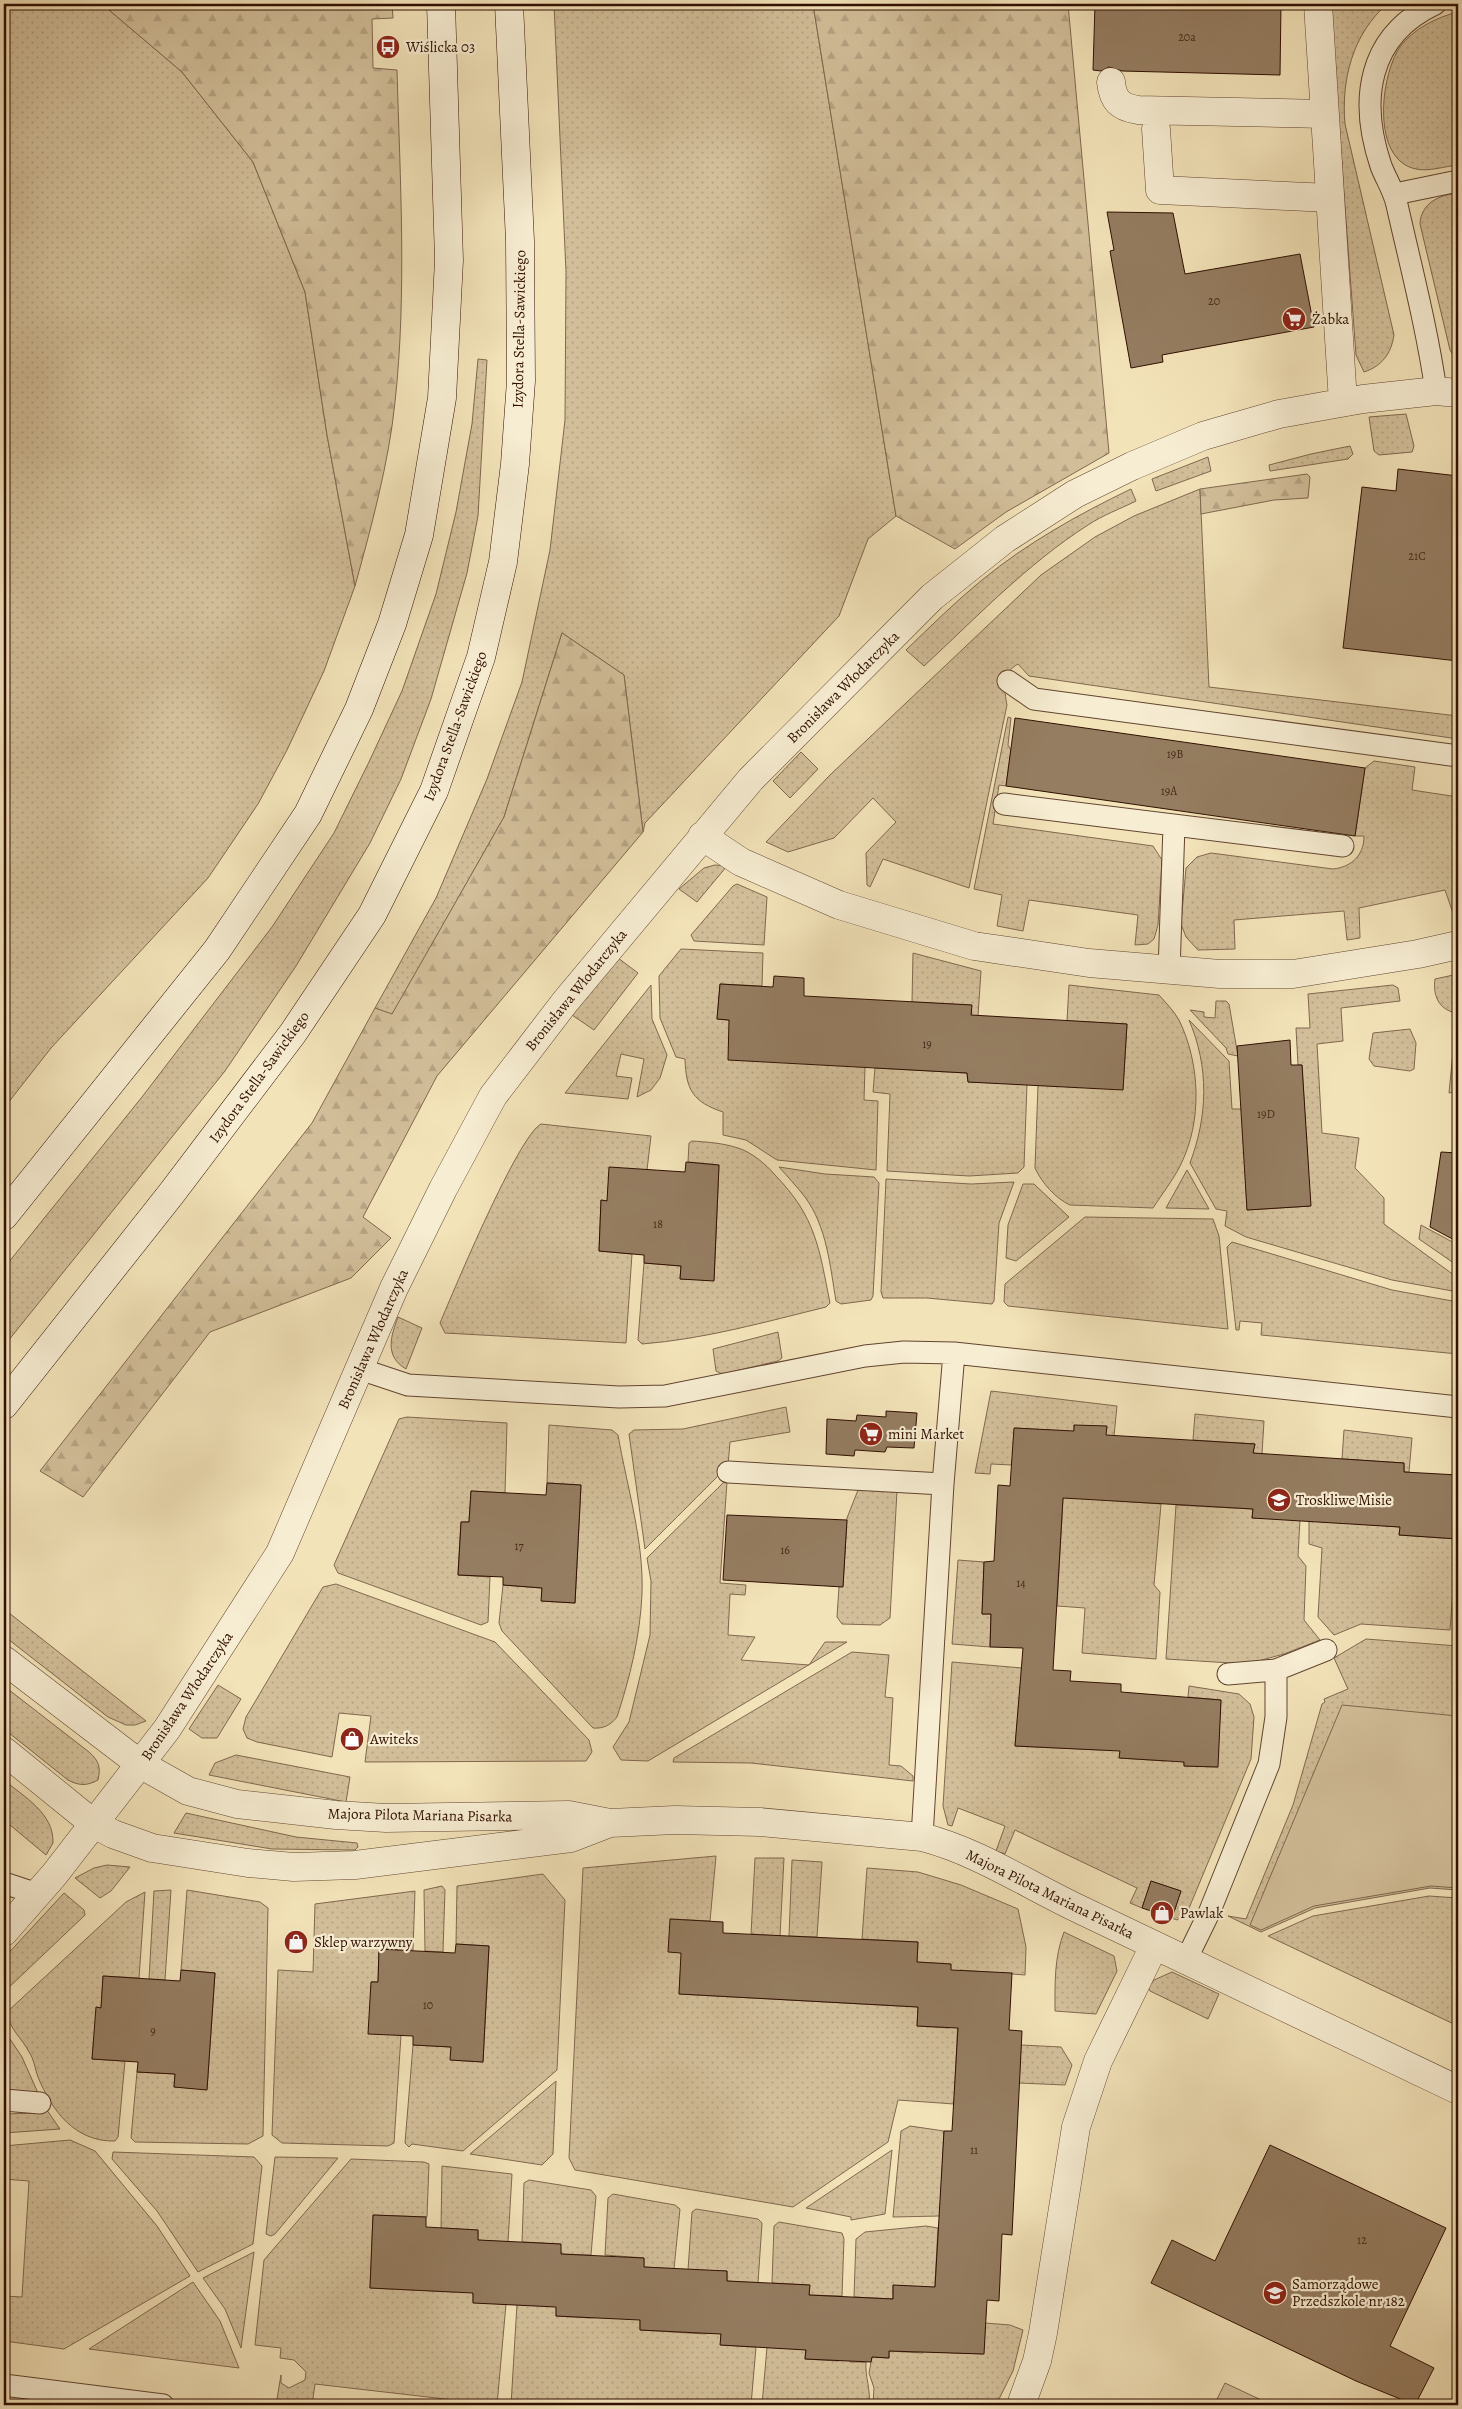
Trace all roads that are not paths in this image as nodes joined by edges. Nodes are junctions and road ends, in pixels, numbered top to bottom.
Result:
1 (441, 4) edge
2 (509, 4) edge
3 (1318, 4) edge
4 (1435, 4) edge
5 (1111, 82) dead end
6 (1325, 114) junction
7 (1156, 129) dead end
8 (1458, 181) edge
9 (1395, 194) junction
10 (1330, 198) junction
11 (1447, 392) edge
12 (1343, 402) junction
13 (1008, 681) dead end
14 (1458, 756) edge
15 (1004, 804) dead end
16 (1174, 826) junction
17 (702, 836) junction
18 (1343, 846) dead end
19 (1458, 945) edge
20 (1168, 971) junction
21 (4, 1216) edge
22 (954, 1352) junction
23 (360, 1369) junction
24 (4, 1404) edge
25 (1458, 1407) edge
26 (728, 1472) dead end
27 (943, 1484) junction
28 (1326, 1650) dead end
29 (4, 1660) edge
30 (1276, 1670) junction
31 (1228, 1674) dead end
32 (4, 1751) edge
33 (140, 1764) junction
34 (610, 1823) junction
35 (94, 1824) junction
36 (922, 1838) junction
37 (4, 1883) edge
38 (37, 1894) junction
39 (4, 1932) edge
40 (1154, 1946) junction
41 (1186, 1960) junction
42 (1458, 2090) edge
43 (4, 2100) edge
44 (40, 2103) dead end
45 (4, 2385) edge
46 (162, 2405) edge
47 (1020, 2405) edge

1 - 21 street
2 - 24 street, Izydora Stella-Sawickiego
3 - 6 street
4 - 9 lane
5 - 6 street
6 - 10 street
7 - 10 street
8 - 9 lane
9 - 11 lane
10 - 12 street
11 - 12 street, Bronisława Włodarczyka
12 - 17 street, Bronisława Włodarczyka
13 - 14 lane
15 - 16 lane
16 - 18 lane
16 - 20 lane
17 - 20 street
17 - 23 street, Bronisława Włodarczyka
19 - 20 street
22 - 23 lane
22 - 25 lane
22 - 27 lane
23 - 33 street, Bronisława Włodarczyka
26 - 27 lane
27 - 36 lane
28 - 30 lane
29 - 33 street, Majora Pilota Mariana Pisarka
30 - 31 lane
30 - 41 lane
32 - 35 street, Majora Pilota Mariana Pisarka
33 - 34 street, Majora Pilota Mariana Pisarka
33 - 35 street, Bronisława Włodarczyka
34 - 35 street, Majora Pilota Mariana Pisarka
34 - 36 street, Majora Pilota Mariana Pisarka
35 - 38 street, Bronisława Włodarczyka
36 - 40 street, Majora Pilota Mariana Pisarka
37 - 38 lane
38 - 39 street, Bronisława Włodarczyka
40 - 41 street, Majora Pilota Mariana Pisarka
40 - 47 street
41 - 42 street, Majora Pilota Mariana Pisarka
43 - 44 lane
45 - 46 lane

